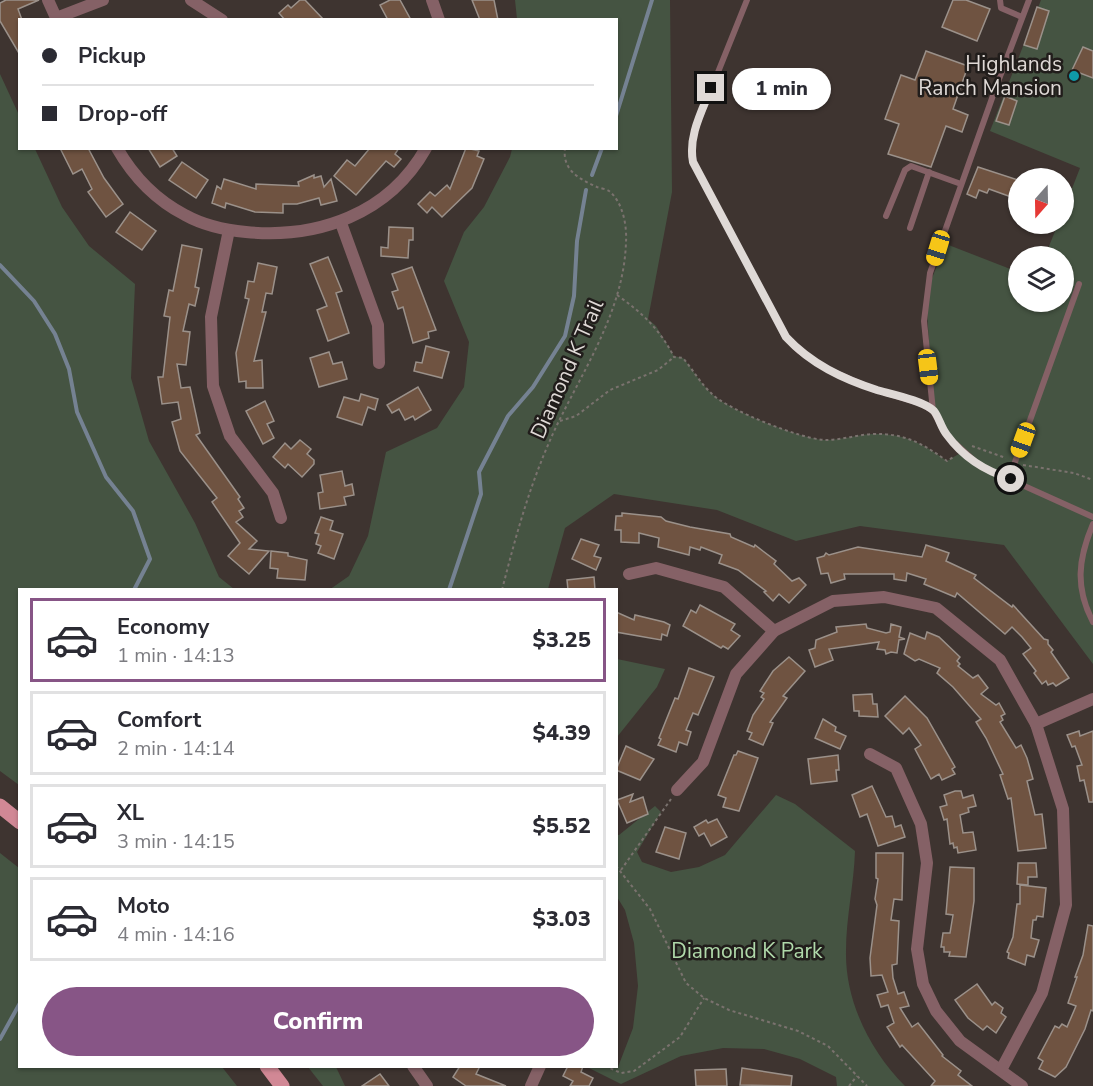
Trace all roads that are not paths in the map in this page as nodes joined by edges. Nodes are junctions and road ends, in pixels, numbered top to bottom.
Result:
1 (48, 0) edge
2 (103, 0) edge
3 (191, 0) edge
4 (432, 0) edge
5 (747, 0) edge
6 (1000, 0) edge
7 (1029, 0) edge
8 (1022, 17) junction
9 (56, 18) edge
10 (58, 18) edge
11 (219, 18) edge
12 (438, 18) edge
13 (118, 150) edge
14 (425, 150) edge
15 (929, 172) junction
16 (961, 184) junction
17 (886, 216) dead end
18 (341, 222) junction
19 (910, 228) dead end
20 (229, 230) junction
21 (1079, 284) dead end
22 (379, 363) dead end
23 (933, 411) junction
24 (1011, 479) junction
25 (1093, 517) edge
26 (281, 518) dead end
27 (1093, 524) edge
28 (630, 574) dead end
29 (1093, 622) edge
30 (774, 631) junction
31 (1093, 699) edge
32 (1036, 724) junction
33 (870, 754) dead end
34 (677, 790) road end
35 (0, 806) edge
36 (18, 820) edge
37 (268, 1068) edge
38 (414, 1068) edge
39 (539, 1068) edge
40 (1001, 1070) junction
41 (282, 1086) edge
42 (427, 1086) edge
43 (531, 1086) edge
44 (1022, 1086) edge

1 - 9 street
2 - 10 street
3 - 11 street
4 - 12 street
5 - 23 lane
6 - 8 lane
7 - 8 lane
8 - 16 lane
13 - 20 street
14 - 18 street
15 - 16 lane
15 - 17 lane
15 - 19 lane
16 - 23 lane
18 - 20 street
18 - 22 street
20 - 26 street
21 - 24 lane
23 - 24 lane
24 - 25 lane
27 - 29 lane
28 - 30 street
30 - 32 street
30 - 34 street
31 - 32 street
32 - 40 street
33 - 40 street
35 - 36 main road
37 - 41 main road
38 - 42 street
39 - 43 street
40 - 44 street

